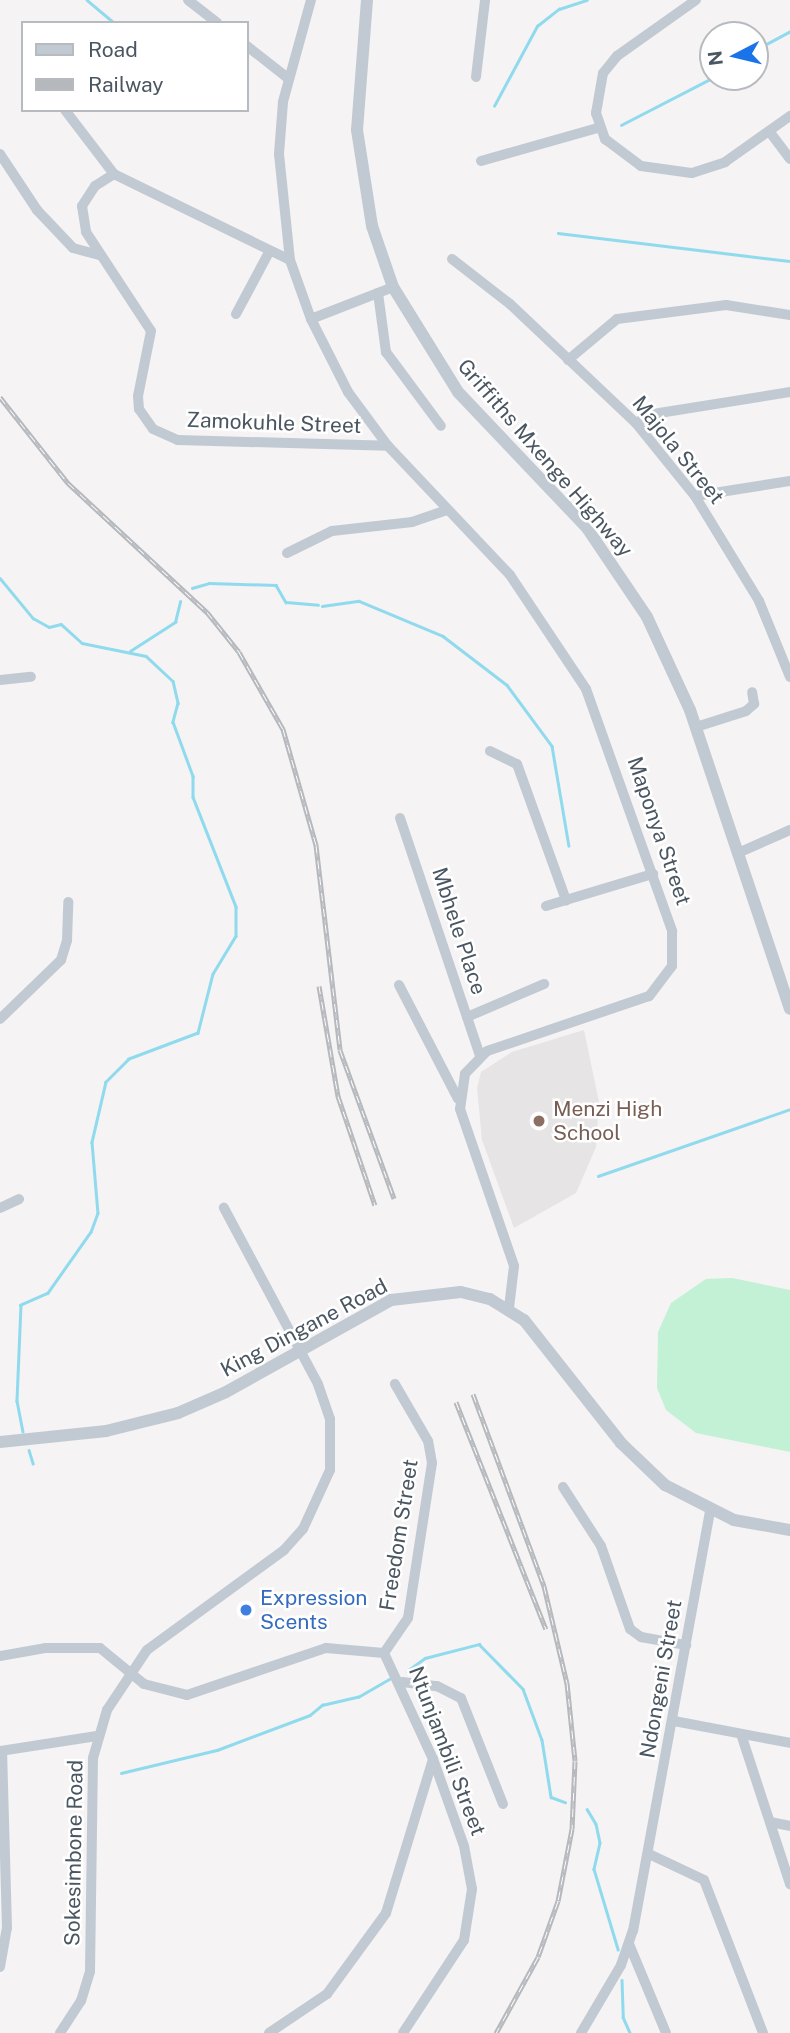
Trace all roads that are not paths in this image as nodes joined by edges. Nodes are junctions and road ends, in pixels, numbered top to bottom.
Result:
1 (188, 0) edge
2 (311, 0) edge
3 (367, 0) edge
4 (485, 0) edge
5 (696, 0) edge
6 (214, 21) edge
7 (248, 47) edge
8 (476, 77) dead end
9 (289, 79) junction
10 (67, 112) edge
11 (790, 116) edge
12 (598, 128) junction
13 (769, 131) junction
14 (0, 154) edge
15 (790, 159) edge
16 (481, 161) dead end
17 (114, 174) junction
18 (268, 254) junction
19 (99, 255) junction
20 (452, 259) dead end
21 (290, 260) junction
22 (393, 287) junction
23 (378, 293) junction
24 (236, 314) dead end
25 (790, 315) edge
26 (311, 319) junction
27 (568, 360) junction
28 (790, 392) edge
29 (636, 424) junction
30 (441, 426) dead end
31 (388, 446) junction
32 (790, 481) edge
33 (695, 496) junction
34 (447, 510) junction
35 (287, 552) dead end
36 (788, 664) edge
37 (32, 677) dead end
38 (790, 677) edge
39 (0, 680) edge
40 (752, 692) dead end
41 (696, 727) junction
42 (490, 751) dead end
43 (400, 818) dead end
44 (790, 830) edge
45 (738, 853) junction
46 (653, 874) junction
47 (566, 900) junction
48 (68, 902) dead end
49 (545, 906) dead end
50 (544, 984) dead end
51 (399, 985) dead end
52 (790, 1009) edge
53 (467, 1017) junction
54 (0, 1019) edge
55 (480, 1056) junction
56 (458, 1100) junction
57 (19, 1199) dead end
58 (0, 1208) edge
59 (224, 1208) dead end
60 (509, 1308) junction
61 (301, 1349) junction
62 (395, 1384) dead end
63 (0, 1442) edge
64 (563, 1487) dead end
65 (710, 1511) junction
66 (790, 1530) edge
67 (686, 1645) junction
68 (384, 1653) junction
69 (0, 1656) edge
70 (128, 1672) junction
71 (402, 1682) junction
72 (674, 1721) junction
73 (741, 1734) junction
74 (97, 1736) junction
75 (790, 1742) edge
76 (1, 1751) edge
77 (433, 1759) junction
78 (503, 1804) dead end
79 (770, 1822) junction
80 (790, 1826) edge
81 (3, 1843) edge
82 (649, 1854) junction
83 (790, 1884) edge
84 (4, 1928) edge
85 (629, 1944) junction
86 (0, 1966) edge
87 (60, 2033) edge
88 (269, 2033) edge
89 (403, 2033) edge
90 (581, 2033) edge
91 (666, 2033) edge
92 (763, 2033) edge

1 - 6 street
2 - 9 street, Maponya Street
3 - 22 street, Griffiths Mxenge Highway
4 - 8 street
5 - 12 street
7 - 9 street
9 - 21 street, Maponya Street
10 - 17 street
11 - 13 street
12 - 13 street
12 - 16 street
13 - 15 street
14 - 19 street
17 - 18 street
17 - 19 street, Zamokuhle Street
18 - 21 street
18 - 24 street
19 - 31 street, Zamokuhle Street
20 - 27 street, Majola Street
21 - 26 street, Maponya Street
22 - 23 street
22 - 41 street, Griffiths Mxenge Highway
23 - 26 street
23 - 30 street
25 - 27 street
26 - 31 street, Maponya Street
27 - 29 street, Majola Street
28 - 29 street
29 - 33 street, Majola Street
31 - 34 street, Maponya Street
32 - 33 street
33 - 36 street, Majola Street
34 - 35 street
34 - 46 street, Maponya Street
36 - 38 street, Majola Street
37 - 39 street
40 - 41 street
41 - 45 street, Griffiths Mxenge Highway
42 - 47 street
43 - 53 street, Mbhele Place
44 - 45 street
45 - 52 street, Griffiths Mxenge Highway
46 - 47 street
46 - 55 street, Maponya Street
47 - 49 street
48 - 54 street
50 - 53 street
51 - 56 street
53 - 55 street, Mbhele Place
55 - 56 street
56 - 60 street
57 - 58 street
59 - 61 street, Sokesimbone Road
60 - 61 street, King Dingane Road
60 - 65 street, King Dingane Road
61 - 63 street, King Dingane Road
61 - 70 street, Sokesimbone Road
62 - 68 street, Freedom Street
64 - 67 street
65 - 66 street, King Dingane Road
65 - 67 street, Ndongeni Street
67 - 72 street, Ndongeni Street
68 - 70 street, Ntunjambili Street
68 - 71 street, Ntunjambili Street
69 - 70 street, Ntunjambili Street
70 - 74 street, Sokesimbone Road
71 - 77 street, Ntunjambili Street
71 - 78 street
72 - 73 street
72 - 82 street, Ndongeni Street
73 - 75 street
73 - 79 street
74 - 76 street
74 - 87 street, Sokesimbone Road
76 - 81 street
77 - 88 street
77 - 89 street, Ntunjambili Street
79 - 80 street
79 - 83 street
81 - 84 street
82 - 85 street, Ndongeni Street
82 - 92 street
84 - 86 street
85 - 90 street, Ndongeni Street
85 - 91 street

